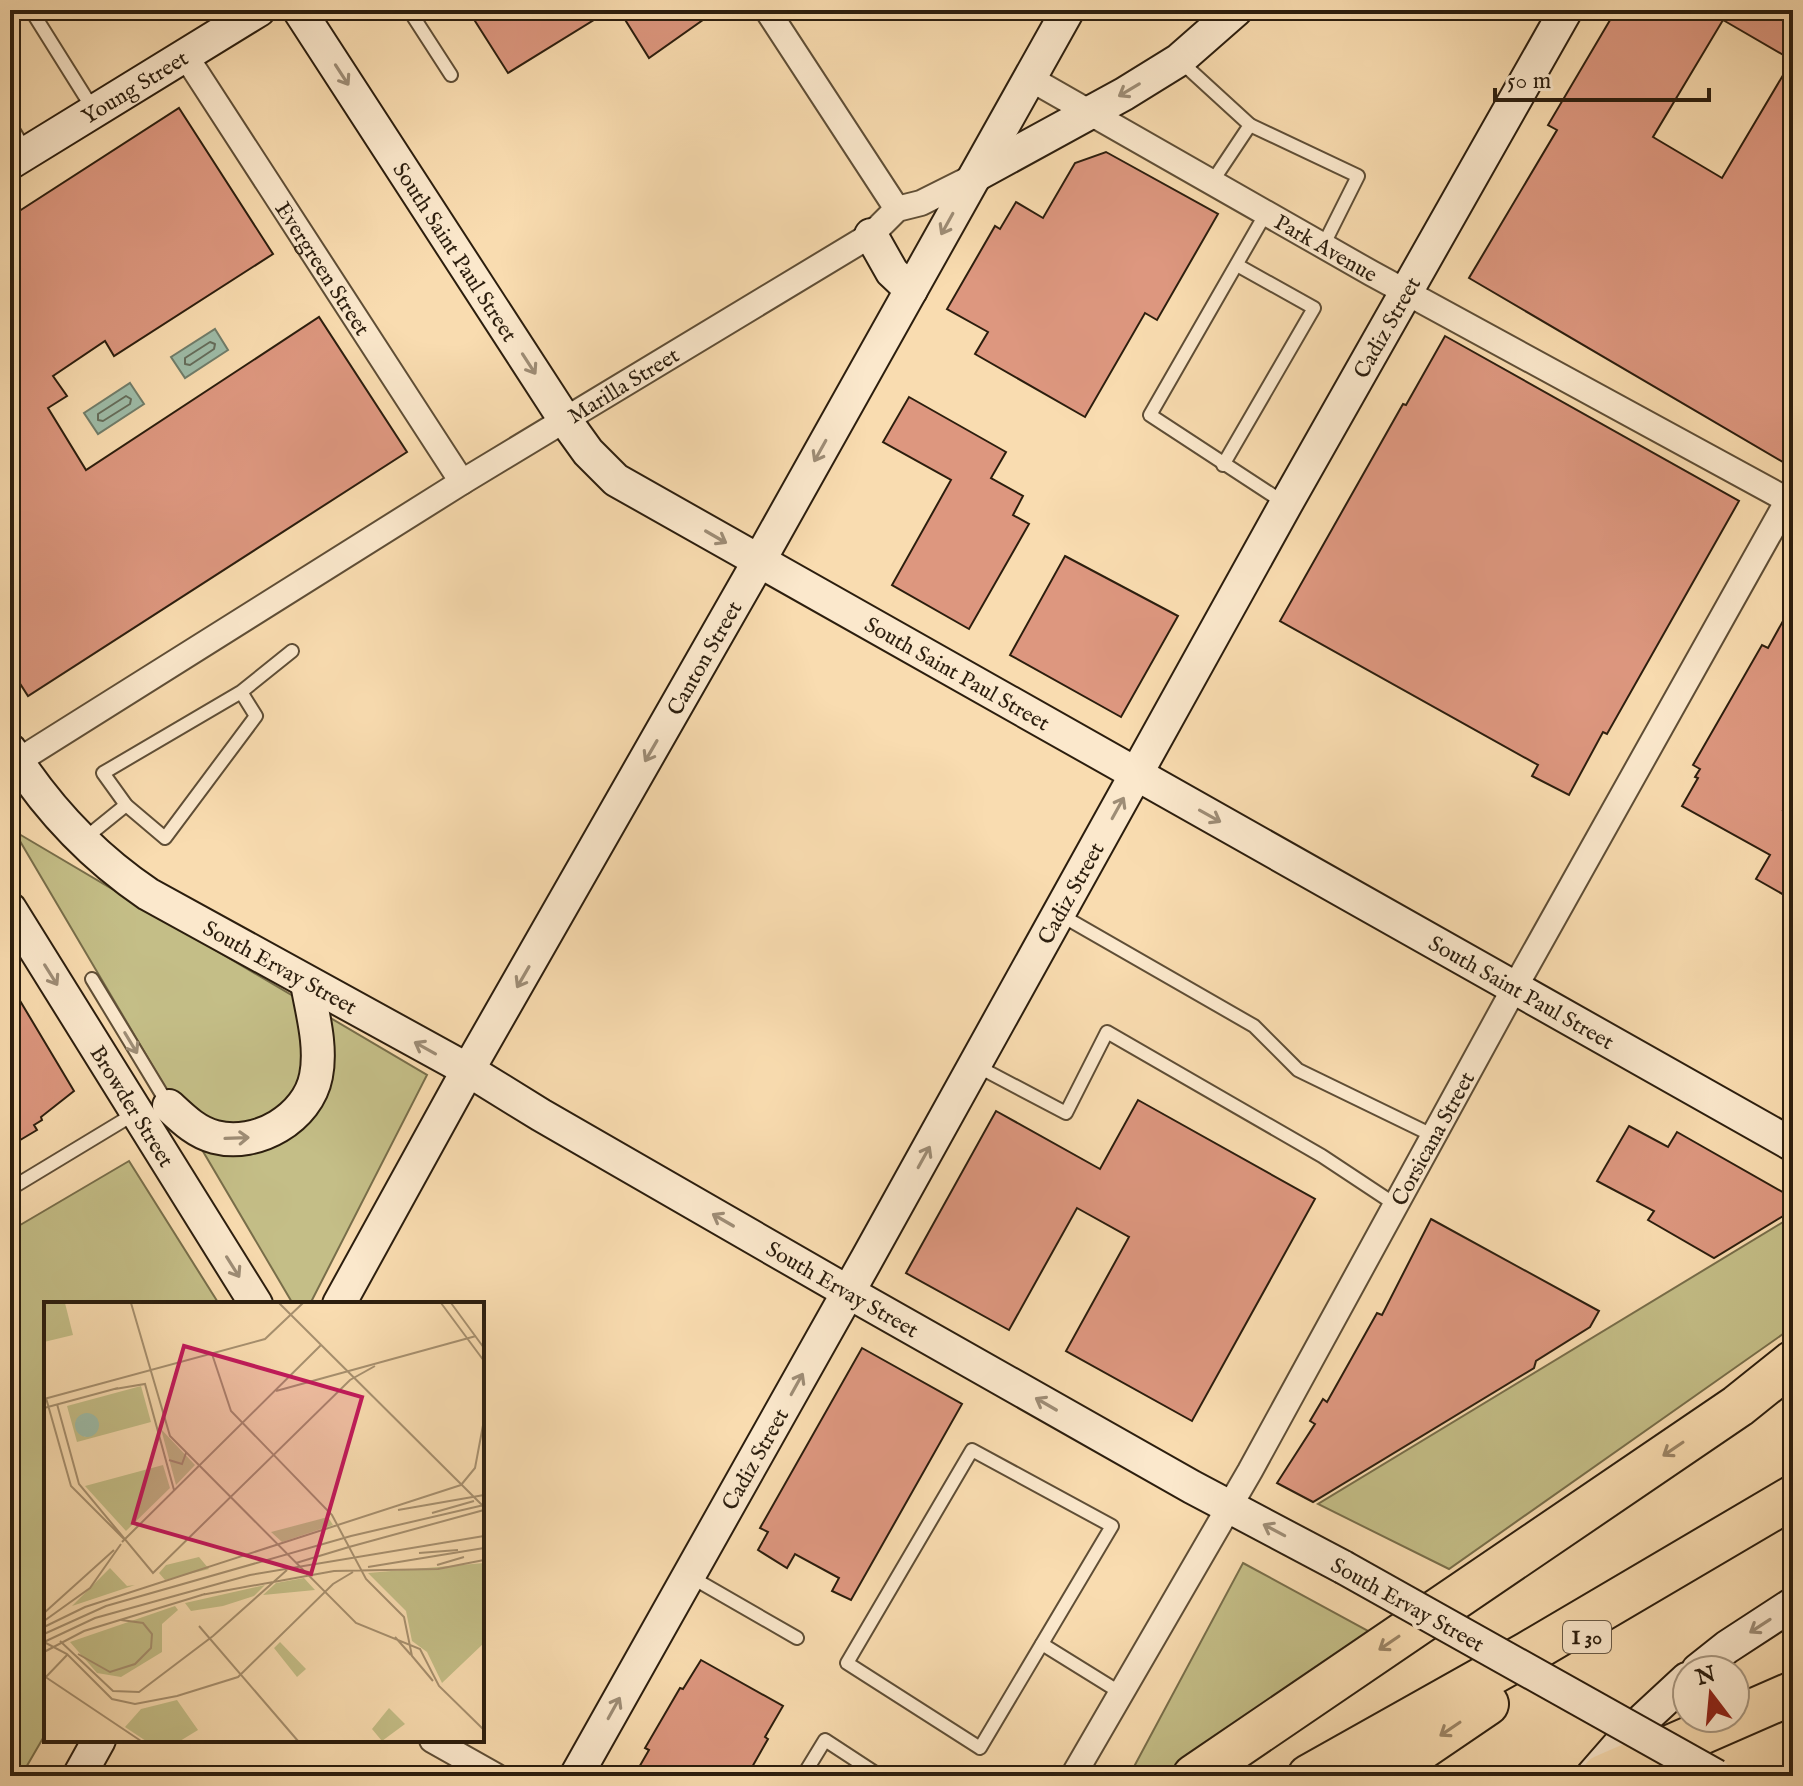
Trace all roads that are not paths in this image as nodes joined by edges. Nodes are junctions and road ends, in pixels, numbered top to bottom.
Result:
1 (31, 10) edge
2 (259, 10) edge
3 (299, 10) edge
4 (409, 10) edge
5 (767, 10) edge
6 (1068, 10) edge
7 (1236, 10) edge
8 (1566, 10) edge
9 (185, 55) junction
10 (1179, 60) junction
11 (451, 75) dead end
12 (1031, 79) junction
13 (94, 112) junction
14 (1090, 112) junction
15 (10, 125) edge
16 (1250, 125) junction
17 (19, 158) edge
18 (973, 177) junction
19 (1212, 182) junction
20 (897, 209) junction
21 (1266, 213) junction
22 (871, 235) junction
23 (1323, 246) junction
24 (1237, 265) junction
25 (911, 290) junction
26 (1407, 293) junction
27 (565, 420) junction
28 (1223, 465) junction
29 (462, 482) junction
30 (1790, 502) edge
31 (1286, 504) junction
32 (759, 561) junction
33 (292, 651) dead end
34 (241, 692) junction
35 (12, 759) edge
36 (1136, 775) junction
37 (126, 805) junction
38 (82, 841) junction
39 (10, 909) edge
40 (1059, 914) junction
41 (92, 979) dead end
42 (307, 983) junction
43 (1515, 987) junction
44 (975, 1065) junction
45 (468, 1070) junction
46 (169, 1106) junction
47 (136, 1113) junction
48 (1434, 1136) junction
49 (1793, 1145) edge
50 (10, 1189) edge
51 (1396, 1205) junction
52 (212, 1234) junction
53 (848, 1292) junction
54 (255, 1302) edge
55 (340, 1302) edge
56 (1793, 1362) edge
57 (1793, 1376) edge
58 (1738, 1406) junction
59 (1793, 1498) edge
60 (1230, 1507) junction
61 (688, 1576) junction
62 (1793, 1604) edge
63 (797, 1638) dead end
64 (1042, 1644) junction
65 (1718, 1654) edge
66 (1121, 1693) junction
67 (1793, 1693) edge
68 (1671, 1694) edge
69 (1633, 1729) junction
70 (98, 1742) edge
71 (436, 1742) edge
72 (79, 1776) edge
73 (496, 1776) edge
74 (576, 1776) edge
75 (803, 1776) edge
76 (880, 1776) edge
77 (1073, 1776) edge
78 (1194, 1776) edge
79 (1309, 1776) edge
80 (1381, 1776) edge
81 (1592, 1776) edge
82 (1603, 1776) edge
83 (1716, 1776) edge

1 - 13 lane
2 - 9 main road, Young Street
3 -> 27 main road, South Saint Paul Street
4 - 11 lane
5 - 20 street
6 - 12 main road, Canton Street
7 - 10 main road, Marilla Street
8 - 26 main road, Cadiz Street
9 - 13 main road, Young Street
9 - 29 street, Evergreen Street
10 -> 14 main road, Marilla Street
10 - 16 lane
12 - 14 street, Park Avenue
12 - 18 main road, Canton Street
13 - 17 main road, Young Street
14 - 18 main road, Marilla Street
14 - 19 street, Park Avenue
15 - 17 lane
16 - 19 lane
16 - 23 lane
18 - 20 street, Marilla Street
18 -> 25 main road, Canton Street
19 - 21 street, Park Avenue
20 - 22 street, Marilla Street
21 - 23 street, Park Avenue
21 - 24 lane
22 - 25 main road
22 - 27 street, Marilla Street
23 - 26 street, Park Avenue
24 - 28 lane
24 - 28 lane
25 -> 32 main road, Canton Street
26 - 30 street, Park Avenue
26 - 31 main road, Cadiz Street
27 - 29 street, Marilla Street
27 -> 32 main road, South Saint Paul Street
28 - 31 lane
29 - 35 street, Marilla Street
30 - 43 street, Corsicana Street
31 - 36 main road, Cadiz Street
32 - 36 main road, South Saint Paul Street
32 -> 45 main road, Canton Street
33 - 34 lane
34 - 37 lane
34 - 37 lane
35 - 38 main road, South Ervay Street
40 -> 36 main road, Cadiz Street
36 -> 43 main road, South Saint Paul Street
37 - 38 lane
38 - 42 main road, South Ervay Street
39 -> 47 main road, Browder Street
40 - 44 main road, Cadiz Street
40 - 48 lane
41 -> 46 lane
45 -> 42 main road, South Ervay Street
46 -> 42 main road
43 - 48 street, Corsicana Street
43 - 49 main road, South Saint Paul Street
44 - 51 lane
53 -> 44 main road, Cadiz Street
53 -> 45 main road, South Ervay Street
45 - 55 main road, Canton Street
46 - 52 main road
47 - 50 lane
47 - 52 main road, Browder Street
48 - 51 street, Corsicana Street
51 - 60 street, Corsicana Street
52 -> 54 main road, Browder Street
60 -> 53 main road, South Ervay Street
61 -> 53 main road, Cadiz Street
56 - 58 highway
57 - 58 highway
58 -> 78 highway
59 - 79 highway
59 -> 80 highway, I 30
60 - 66 street, Corsicana Street
69 -> 60 main road, South Ervay Street, bridge
61 - 63 lane
74 -> 61 main road, Cadiz Street
62 -> 65 main road
64 - 64 lane
64 - 66 lane
66 - 77 street, Corsicana Street
67 - 82 highway
68 - 69 main road
69 - 81 main road
69 - 83 main road, South Ervay Street, bridge
70 - 72 main road
71 - 73 street
75 - 76 lane

